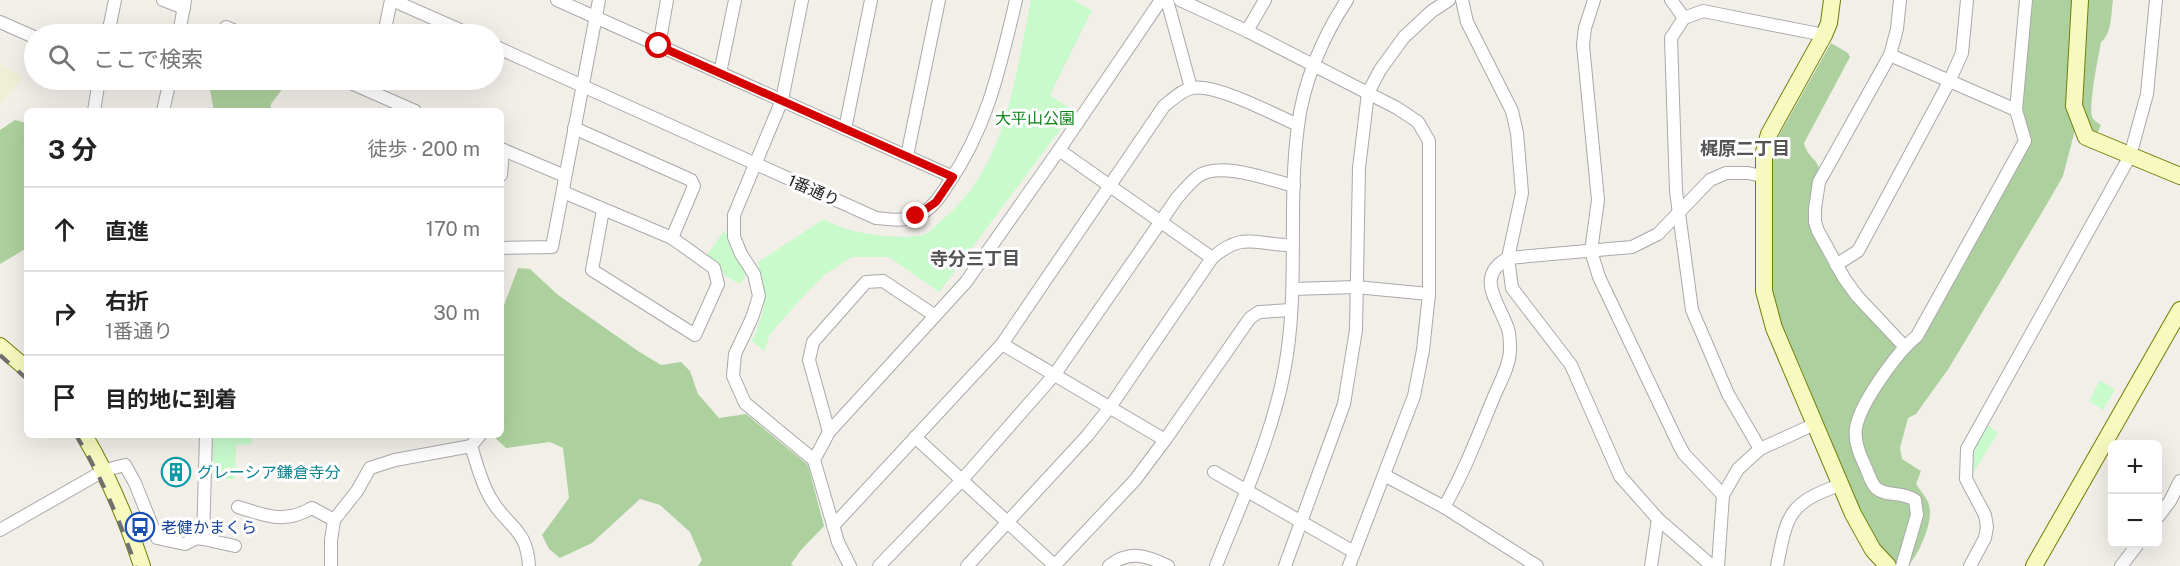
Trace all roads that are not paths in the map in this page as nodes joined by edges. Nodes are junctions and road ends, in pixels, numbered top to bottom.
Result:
1 (115, 0) edge
2 (163, 0) edge
3 (392, 0) edge
4 (557, 0) edge
5 (599, 0) edge
6 (668, 0) edge
7 (735, 0) edge
8 (802, 0) edge
9 (871, 0) edge
10 (939, 0) edge
11 (1016, 0) edge
12 (1161, 0) edge
13 (1167, 0) edge
14 (1180, 0) edge
15 (1266, 0) edge
16 (1347, 0) edge
17 (1449, 0) edge
18 (1462, 0) edge
19 (1594, 0) edge
20 (1671, 0) edge
21 (1832, 0) edge
22 (1900, 0) edge
23 (1967, 0) edge
24 (2026, 0) edge
25 (2080, 0) edge
26 (2156, 0) edge
27 (185, 4) edge
28 (595, 17) junction
29 (1684, 18) junction
30 (0, 22) edge
31 (110, 24) edge
32 (181, 24) edge
33 (386, 24) edge
34 (446, 24) edge
35 (1247, 31) junction
36 (24, 33) edge
37 (1824, 35) junction
38 (659, 46) junction
39 (504, 50) edge
40 (1890, 55) junction
41 (1314, 65) junction
42 (720, 73) junction
43 (1949, 82) junction
44 (581, 85) junction
45 (1191, 88) junction
46 (97, 90) edge
47 (168, 90) edge
48 (381, 90) edge
49 (1368, 93) junction
50 (782, 100) junction
51 (94, 108) edge
52 (164, 108) edge
53 (410, 108) edge
54 (2016, 110) junction
55 (1298, 125) junction
56 (574, 128) junction
57 (845, 129) junction
58 (1059, 150) junction
59 (504, 151) edge
60 (908, 156) junction
61 (2130, 156) junction
62 (755, 164) junction
63 (564, 176) junction
64 (2180, 176) edge
65 (953, 177) junction
66 (1762, 177) junction
67 (1110, 185) junction
68 (1294, 186) junction
69 (563, 192) junction
70 (603, 210) junction
71 (1678, 214) junction
72 (1162, 221) junction
73 (672, 238) junction
74 (1292, 245) junction
75 (504, 248) edge
76 (1591, 251) junction
77 (1212, 258) junction
78 (1508, 258) junction
79 (1836, 265) junction
80 (1356, 287) junction
81 (1293, 289) junction
82 (1429, 294) junction
83 (1291, 310) junction
84 (2180, 310) edge
85 (934, 315) junction
86 (1002, 344) junction
87 (0, 346) edge
88 (1904, 346) junction
89 (24, 366) edge
90 (1055, 374) junction
91 (1110, 407) junction
92 (1815, 423) junction
93 (829, 432) junction
94 (915, 437) junction
95 (86, 438) edge
96 (206, 438) edge
97 (478, 438) edge
98 (1165, 440) junction
99 (471, 446) junction
100 (1760, 449) junction
101 (814, 460) junction
102 (105, 470) junction
103 (1214, 472) dead end
104 (1384, 475) junction
105 (962, 480) junction
106 (2180, 481) edge
107 (1840, 485) junction
108 (1246, 490) junction
109 (1723, 495) junction
110 (238, 507) dead end
111 (1444, 507) junction
112 (2162, 511) edge
113 (273, 518) junction
114 (1659, 519) junction
115 (334, 520) junction
116 (1008, 521) junction
117 (1301, 522) junction
118 (833, 526) junction
119 (0, 530) edge
120 (271, 531) dead end
121 (203, 538) junction
122 (235, 546) dead end
123 (2134, 548) edge
124 (1354, 552) junction
125 (142, 566) edge
126 (331, 566) edge
127 (529, 566) edge
128 (850, 566) edge
129 (879, 566) edge
130 (967, 566) edge
131 (1054, 566) edge
132 (1109, 566) edge
133 (1168, 566) edge
134 (1216, 566) edge
135 (1285, 566) edge
136 (1350, 566) edge
137 (1537, 566) edge
138 (1651, 566) edge
139 (1712, 566) edge
140 (1718, 566) edge
141 (1777, 566) edge
142 (1888, 566) edge
143 (1902, 566) edge
144 (1970, 566) edge
145 (2034, 566) edge
146 (2121, 566) edge

1 - 31 street
2 - 27 street
3 - 33 street
3 - 34 street
4 - 28 street
5 - 28 street
6 - 38 street
7 - 42 street
8 - 50 street
9 - 57 street
10 - 60 street
11 - 65 street, 1番通り
12 - 58 street
13 - 45 street
14 - 35 street
15 - 35 street
16 - 41 street
17 - 49 street
18 - 78 street
19 - 76 street
20 - 29 street
21 - 37 street
22 - 40 street
23 - 43 street
24 - 54 street
25 - 61 street
26 - 61 street
27 - 32 street
28 - 38 street
28 - 44 street
29 - 37 street
29 - 71 street
30 - 36 street
35 - 41 street
37 - 66 street
38 - 42 street
39 - 44 street, 1番通り
40 - 43 street
40 - 79 street
41 - 49 street
41 - 55 street
42 - 50 street
43 - 54 street
43 - 79 street
44 - 56 street
44 - 62 street, 1番通り
45 - 55 street
45 - 67 street
46 - 51 street
47 - 52 street
48 - 53 street
49 - 80 street
49 - 82 street
50 - 57 street
50 - 62 street
54 - 88 street
55 - 68 street
56 - 63 street
56 - 73 street
57 - 60 street
58 - 67 street
58 - 85 street
59 - 63 street
60 - 65 street
61 - 64 street
61 - 144 street
62 - 65 street, 1番通り
62 - 101 street
63 - 69 street
66 - 71 street
66 - 92 street
67 - 72 street
67 - 86 street
68 - 72 street
68 - 74 street
69 - 70 street
69 - 75 street
70 - 73 street
70 - 73 street
71 - 76 street
71 - 100 street
72 - 77 street
72 - 90 street
74 - 77 street
74 - 81 street
76 - 78 street
76 - 109 street
77 - 91 street
78 - 111 street
78 - 114 street
79 - 88 street
80 - 81 street
80 - 82 street
80 - 117 street
81 - 83 street
82 - 104 street
83 - 98 street
83 - 108 street
84 - 145 street
85 - 93 street
85 - 93 street
86 - 90 street
86 - 94 street
87 - 89 street
88 - 143 street
90 - 91 street
90 - 105 street
91 - 98 street
91 - 116 street
92 - 100 street
92 - 107 street
93 - 101 street
94 - 105 street
94 - 118 street
95 - 102 street
96 - 121 street
97 - 99 street
98 - 131 street
99 - 115 street
99 - 127 street
100 - 109 street
101 - 118 street
102 - 119 street
102 - 121 street
102 - 125 street
103 - 108 street
104 - 111 street
104 - 124 street
105 - 116 street
105 - 129 street
106 - 112 street
107 - 141 street
107 - 142 street
108 - 117 street
108 - 134 street
109 - 140 street
110 - 113 street
111 - 137 street
113 - 115 street
113 - 120 street
114 - 138 street
114 - 139 street
115 - 126 street
116 - 130 street
116 - 131 street
117 - 124 street
117 - 135 street
118 - 128 street
121 - 122 street
123 - 146 street
124 - 136 street
132 - 133 street

